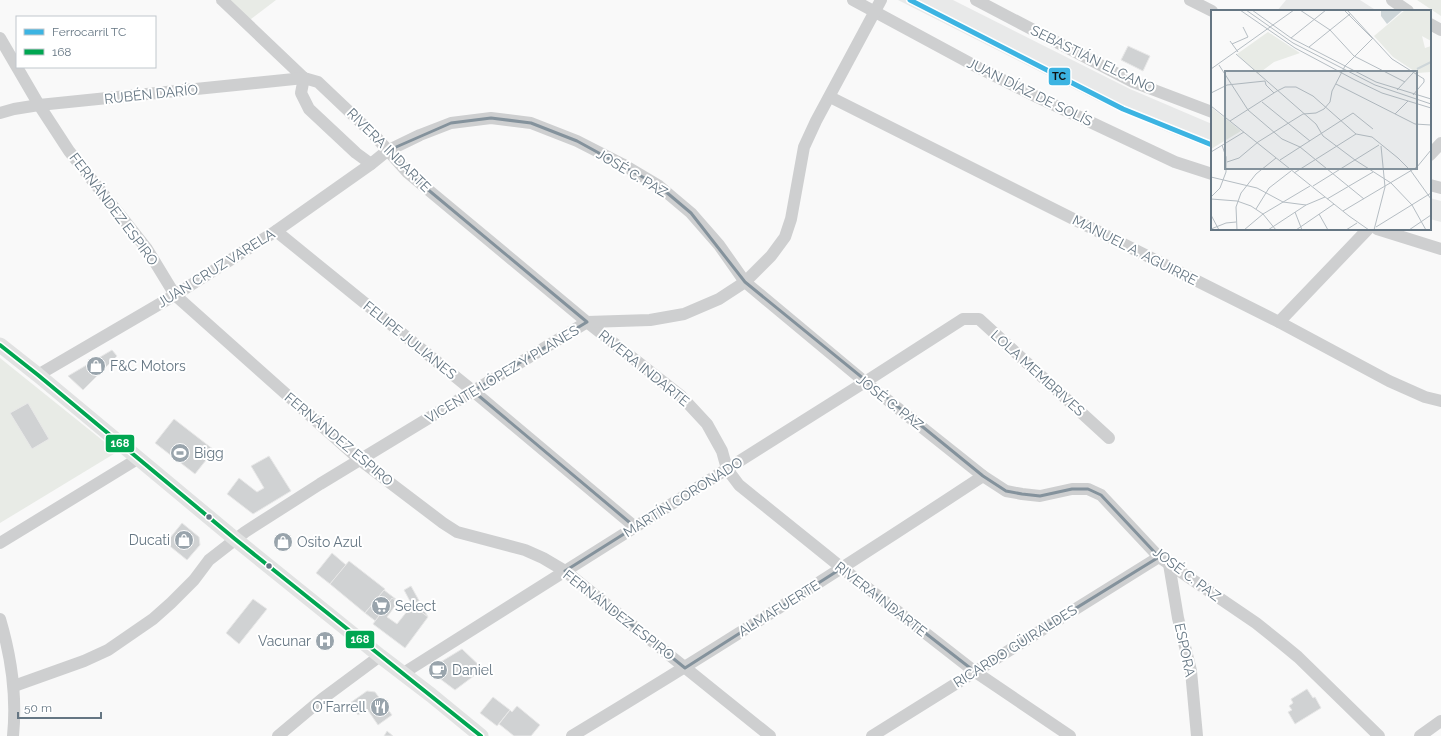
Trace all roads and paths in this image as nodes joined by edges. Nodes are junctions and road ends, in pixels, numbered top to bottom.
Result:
1 (222, 0) edge
2 (853, 0) edge
3 (881, 0) edge
4 (976, 0) edge
5 (1190, 0) edge
6 (1392, 0) edge
7 (1407, 10) edge
8 (1211, 11) edge
9 (874, 12) junction
10 (1431, 25) edge
11 (1441, 30) edge
12 (0, 38) edge
13 (16, 65) edge
14 (17, 68) edge
15 (304, 78) junction
16 (830, 97) junction
17 (39, 105) junction
18 (1211, 112) edge
19 (0, 113) edge
20 (1441, 143) edge
21 (387, 151) junction
22 (1431, 154) edge
23 (371, 164) junction
24 (1211, 174) edge
25 (1431, 185) edge
26 (1441, 188) edge
27 (1367, 230) edge
28 (1380, 230) edge
29 (276, 231) junction
30 (1441, 249) edge
31 (745, 282) junction
32 (175, 295) junction
33 (963, 319) joint
34 (587, 322) junction
35 (1279, 322) junction
36 (0, 345) edge
37 (38, 375) junction
38 (865, 382) junction
39 (473, 391) junction
40 (1441, 401) edge
41 (1109, 438) dead end
42 (139, 458) junction
43 (360, 460) junction
44 (727, 469) junction
45 (983, 476) junction
46 (635, 527) junction
47 (235, 539) junction
48 (0, 543) edge
49 (1159, 556) junction
50 (1169, 564) junction
51 (842, 568) junction
52 (565, 571) junction
53 (0, 619) edge
54 (380, 656) junction
55 (685, 668) junction
56 (974, 671) junction
57 (402, 674) junction
58 (14, 686) junction
59 (1441, 721) edge
60 (12, 736) edge
61 (278, 736) edge
62 (481, 736) edge
63 (572, 736) edge
64 (770, 736) edge
65 (872, 736) edge
66 (1070, 736) edge
67 (1197, 736) edge
68 (1379, 736) edge
69 (1420, 736) edge

1 - 15 street, RIVERA INDARTE
2 - 9 street, JUAN DÍAZ DE SOLÍS
3 - 9 street, VICENTE LÓPEZ Y PLANES
4 - 18 street, SEBASTIÁN ELCANO
5 - 8 street
6 - 7 street
9 - 16 street, VICENTE LÓPEZ Y PLANES
9 - 24 street, JUAN DÍAZ DE SOLÍS
10 - 11 street
12 - 13 street, FERNÁNDEZ ESPIRO
14 - 17 street, FERNÁNDEZ ESPIRO
15 - 17 street, RUBÉN DARÍO
15 - 21 street, RIVERA INDARTE
15 - 23 street, RIVERA INDARTE
16 - 31 street, VICENTE LÓPEZ Y PLANES
16 - 35 street, MANUEL A. AGUIRRE
17 - 19 street, RUBÉN DARÍO
17 - 32 street, FERNÁNDEZ ESPIRO
20 - 22 street
21 - 23 street, JUAN CRUZ VARELA
21 - 31 street, JOSÉ C. PAZ
21 - 34 street, RIVERA INDARTE
23 - 29 street, JUAN CRUZ VARELA
25 - 26 street
27 - 35 street
28 - 30 street
29 - 32 street, JUAN CRUZ VARELA
29 - 39 street, FELIPE JULIANES
31 - 34 street, VICENTE LÓPEZ Y PLANES
31 - 38 street, JOSÉ C. PAZ
32 - 37 street, JUAN CRUZ VARELA
32 - 43 street, FERNÁNDEZ ESPIRO
33 - 38 street, MARTÍN CORONADO
33 - 41 street, LOLA MEMBRIVES
34 - 39 street, VICENTE LÓPEZ Y PLANES
34 - 44 street, RIVERA INDARTE
35 - 40 street, MANUEL A. AGUIRRE
36 - 37 main road
37 - 42 main road
38 - 44 street, MARTÍN CORONADO
38 - 45 street, JOSÉ C. PAZ
39 - 43 street, VICENTE LÓPEZ Y PLANES
39 - 46 street, FELIPE JULIANES
42 - 47 main road
42 - 48 street
43 - 47 street, VICENTE LÓPEZ Y PLANES
43 - 52 street, FERNÁNDEZ ESPIRO
44 - 46 street, MARTÍN CORONADO
44 - 51 street, RIVERA INDARTE
45 - 49 street, JOSÉ C. PAZ
45 - 51 street, ALMAFUERTE
46 - 52 street, MARTÍN CORONADO
47 - 54 main road
47 - 58 street, VICENTE LÓPEZ Y PLANES
49 - 50 street, JOSÉ C. PAZ
49 - 56 street, RICARDO GÜIRALDES
50 - 67 street, ESPORA
50 - 68 street, JOSÉ C. PAZ
51 - 55 street, ALMAFUERTE
51 - 56 street, RIVERA INDARTE
52 - 55 street, FERNÁNDEZ ESPIRO
52 - 57 street, MARTÍN CORONADO
53 - 58 street
54 - 57 main road
54 - 61 street
55 - 63 street, ALMAFUERTE
55 - 64 street, FERNÁNDEZ ESPIRO
56 - 65 street, RICARDO GÜIRALDES
56 - 66 street, RIVERA INDARTE
57 - 62 main road
58 - 60 street
59 - 69 street

